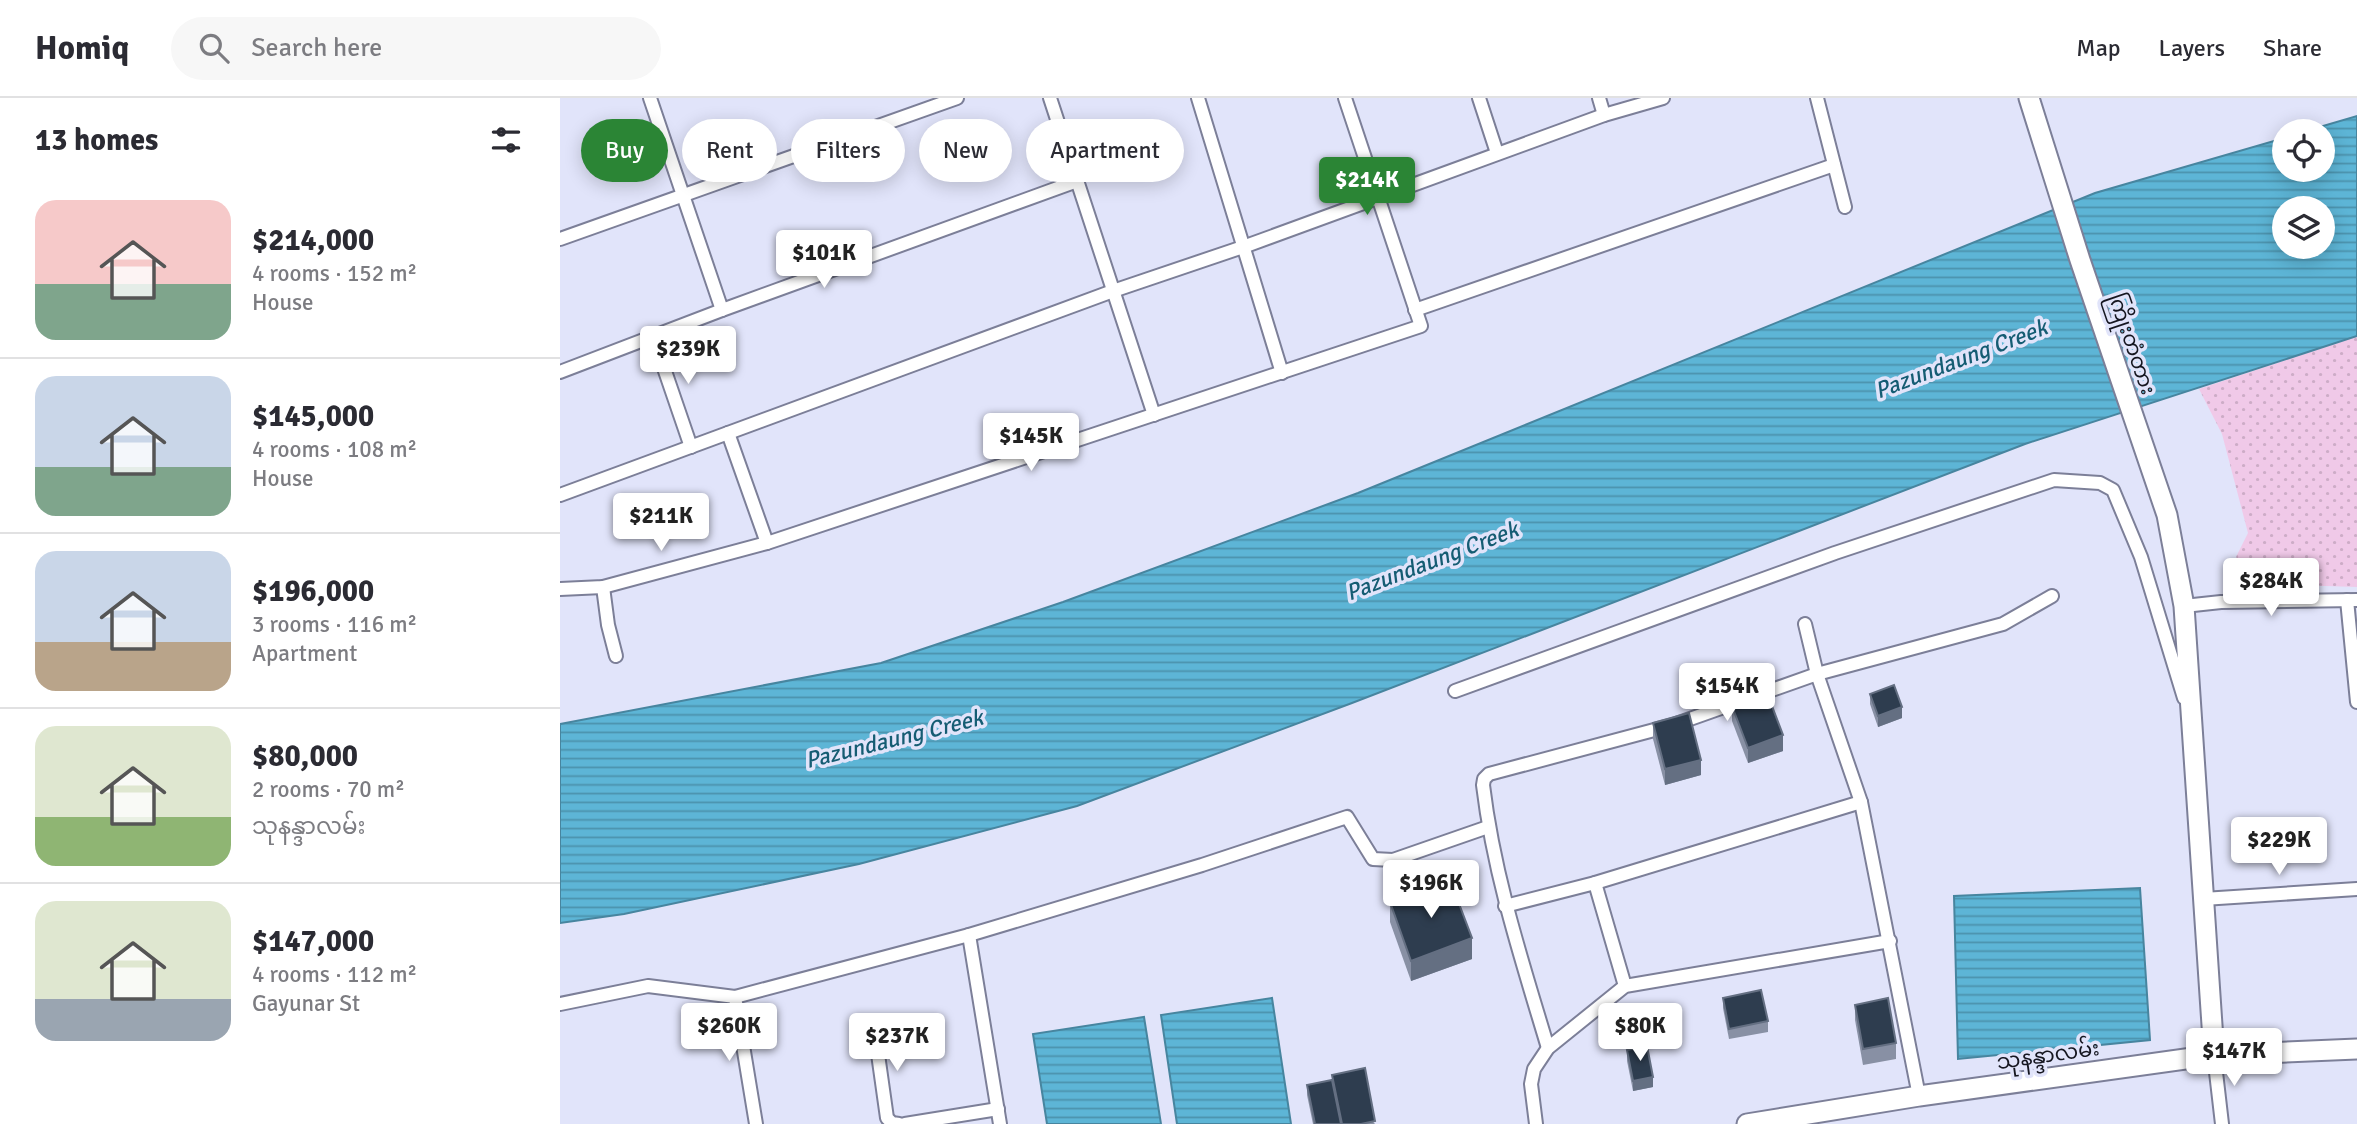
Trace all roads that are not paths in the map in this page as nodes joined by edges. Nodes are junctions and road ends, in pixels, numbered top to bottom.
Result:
1 (650, 98) edge
2 (957, 98) edge
3 (1050, 98) edge
4 (1198, 98) edge
5 (1345, 98) edge
6 (1479, 98) edge
7 (1599, 98) edge
8 (1663, 98) edge
9 (1817, 98) edge
10 (2029, 98) edge
11 (1604, 114) junction
12 (1057, 119) edge
13 (1497, 153) junction
14 (1834, 165) junction
15 (1074, 182) edge
16 (1077, 182) edge
17 (683, 195) junction
18 (1378, 198) junction
19 (1845, 207) dead end
20 (560, 239) edge
21 (1243, 247) junction
22 (1113, 291) junction
23 (722, 310) junction
24 (1415, 310) junction
25 (653, 336) junction
26 (560, 372) edge
27 (1282, 373) junction
28 (1154, 415) junction
29 (728, 433) junction
30 (691, 447) junction
31 (560, 495) edge
32 (767, 543) junction
33 (603, 587) junction
34 (560, 589) edge
35 (2052, 596) dead end
36 (2352, 600) edge
37 (2183, 601) junction
38 (1805, 624) dead end
39 (616, 656) dead end
40 (1817, 674) junction
41 (1455, 691) dead end
42 (2357, 702) edge
43 (2191, 722) junction
44 (1861, 802) junction
45 (1488, 827) junction
46 (1595, 883) junction
47 (2357, 889) edge
48 (2203, 899) junction
49 (1505, 906) junction
50 (969, 935) junction
51 (1890, 941) junction
52 (1625, 986) junction
53 (735, 998) junction
54 (560, 1004) edge
55 (876, 1040) dead end
56 (1548, 1048) junction
57 (2357, 1049) edge
58 (2214, 1055) junction
59 (1919, 1096) junction
60 (998, 1109) junction
61 (756, 1124) edge
62 (899, 1124) edge
63 (905, 1124) edge
64 (1000, 1124) edge
65 (1536, 1124) edge
66 (1747, 1124) edge
67 (2222, 1124) edge

1 - 17 street
2 - 17 street
3 - 12 street
4 - 21 street
5 - 18 street
6 - 13 street
7 - 11 street
8 - 11 street
9 - 14 street
10 - 37 main road, ကြိုးတံတား
11 - 13 street
13 - 18 street
14 - 19 street
14 - 24 street
15 - 23 street
16 - 22 street
17 - 20 street
17 - 23 street
18 - 21 street
18 - 24 street
21 - 22 street
21 - 27 street
22 - 28 street
22 - 29 street
23 - 25 street
24 - 27 street
25 - 26 street
25 - 30 street
27 - 28 street
28 - 32 street
29 - 30 street
29 - 32 street
30 - 31 street
32 - 33 street
33 - 34 street
33 - 39 street
35 - 40 street
36 - 37 street
36 - 42 street
37 - 43 main road, ကြိုးတံတား
38 - 40 street
40 - 44 street
40 - 45 street
41 - 43 street
43 - 48 main road, ကြိုးတံတား
44 - 46 street
44 - 51 street
45 - 49 street
45 - 50 street
46 - 49 street
46 - 52 street
47 - 48 street
48 - 58 main road, ကြိုးတံတား
49 - 56 street
50 - 53 street
50 - 60 street
51 - 52 street
51 - 59 street
52 - 56 street
53 - 54 street
53 - 61 street
55 - 62 street
56 - 65 street
57 - 58 main road, သုနန္ဒာလမ်း
58 - 59 main road, သုနန္ဒာလမ်း
58 - 67 street
59 - 66 main road, သုနန္ဒာလမ်း
60 - 63 street
60 - 64 street

